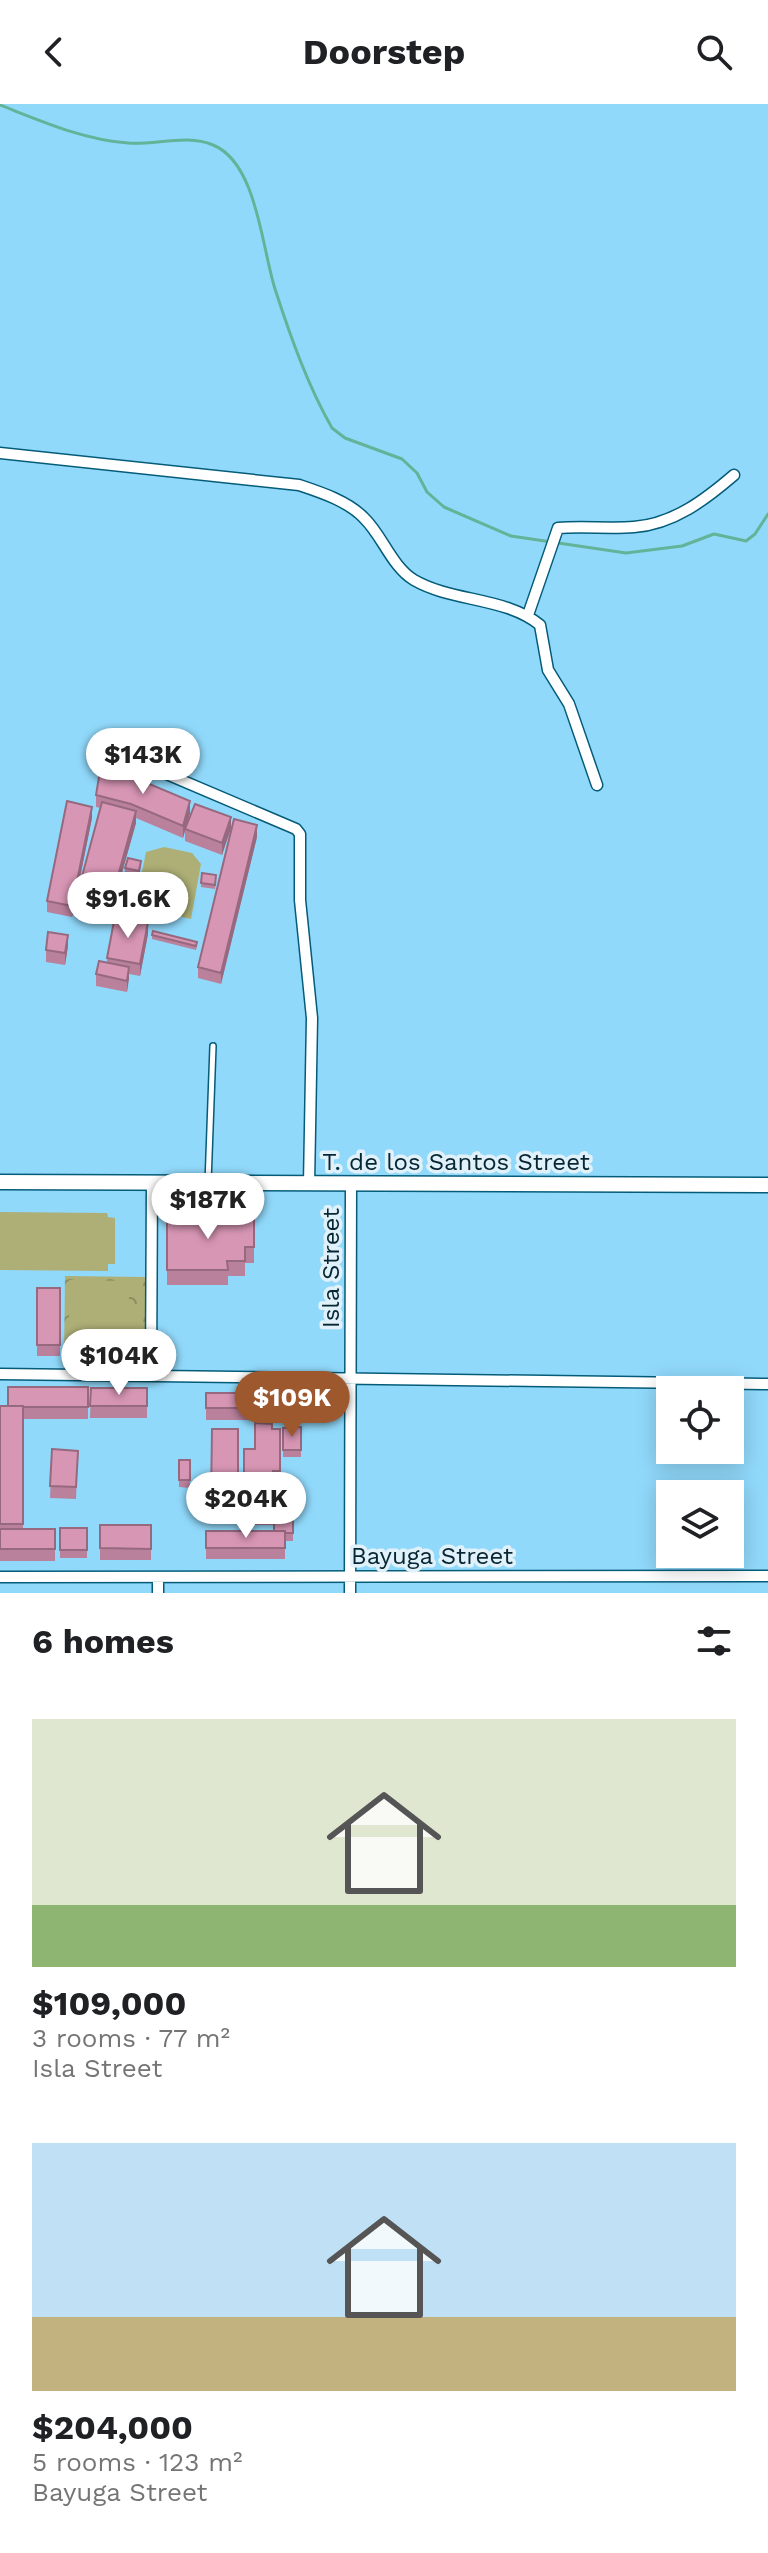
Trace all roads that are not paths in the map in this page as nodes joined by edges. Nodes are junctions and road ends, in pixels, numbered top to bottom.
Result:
1 (0, 453) edge
2 (734, 475) dead end
3 (528, 615) junction
4 (136, 761) dead end
5 (597, 785) dead end
6 (213, 1046) dead end
7 (0, 1182) edge
8 (152, 1183) junction
9 (208, 1184) junction
10 (309, 1184) junction
11 (351, 1184) junction
12 (768, 1185) edge
13 (0, 1374) edge
14 (151, 1376) junction
15 (350, 1380) junction
16 (768, 1384) edge
17 (350, 1576) junction
18 (768, 1576) edge
19 (0, 1577) edge
20 (158, 1578) junction
21 (158, 1593) edge
22 (350, 1593) edge

1 - 3 street
2 - 3 street
3 - 5 street
4 - 10 street
6 - 9 lane
7 - 8 main road, T. de los Santos Street
8 - 9 main road, T. de los Santos Street
8 - 14 street
9 - 10 main road, T. de los Santos Street
10 - 11 main road, T. de los Santos Street
11 - 12 main road, T. de los Santos Street
11 - 15 street, Isla Street
13 - 14 street
14 - 15 street
15 - 16 street
15 - 17 street, Isla Street
17 - 18 street, Bayuga Street
17 - 20 street, Bayuga Street
17 - 22 street, Isla Street
19 - 20 street, Bayuga Street
20 - 21 street

